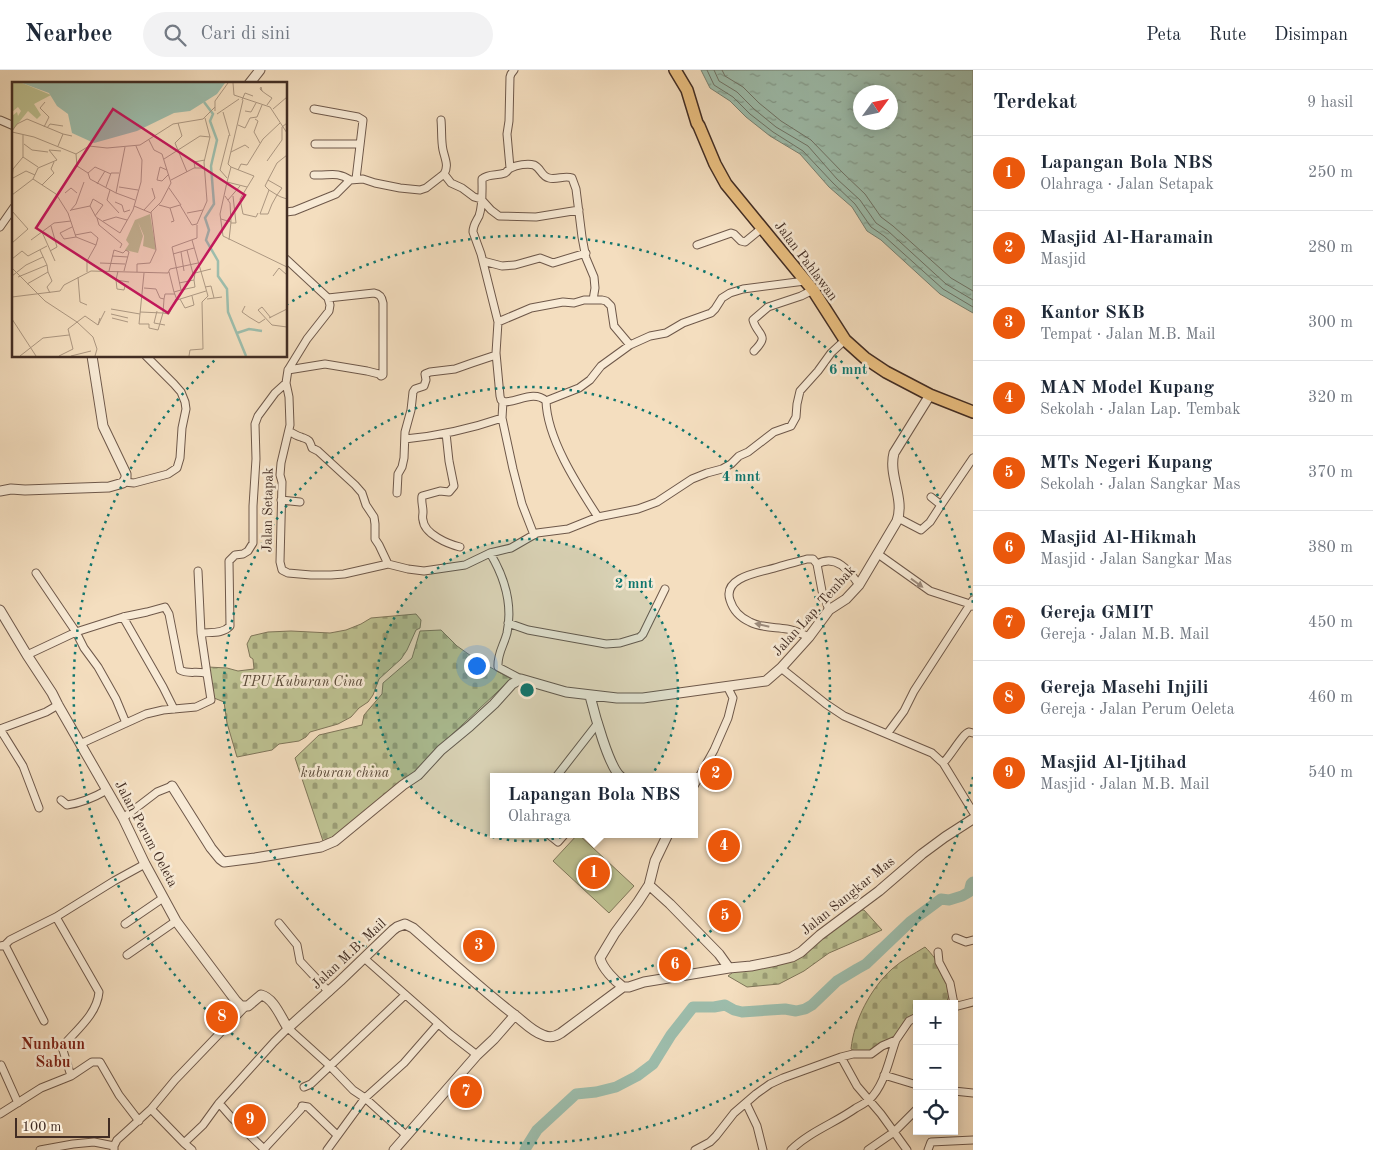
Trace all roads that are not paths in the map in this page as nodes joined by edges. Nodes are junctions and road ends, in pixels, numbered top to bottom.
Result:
1 (260, 70) edge
2 (514, 70) edge
3 (675, 70) edge
4 (251, 82) edge
5 (314, 109) dead end
6 (442, 120) dead end
7 (0, 121) edge
8 (12, 125) edge
9 (315, 144) dead end
10 (360, 144) junction
11 (510, 168) junction
12 (444, 174) junction
13 (314, 175) dead end
14 (353, 180) junction
15 (481, 199) junction
16 (12, 210) edge
17 (579, 210) junction
18 (288, 212) edge
19 (0, 227) edge
20 (762, 228) junction
21 (697, 245) dead end
22 (586, 253) junction
23 (483, 261) junction
24 (288, 262) edge
25 (805, 281) junction
26 (813, 290) junction
27 (328, 298) junction
28 (593, 300) junction
29 (498, 322) junction
30 (845, 340) junction
31 (630, 346) junction
32 (754, 350) dead end
33 (496, 356) junction
34 (92, 358) edge
35 (148, 358) edge
36 (288, 370) junction
37 (286, 383) junction
38 (930, 395) junction
39 (503, 401) junction
40 (546, 401) junction
41 (973, 412) edge
42 (502, 418) junction
43 (288, 431) junction
44 (446, 433) junction
45 (405, 439) junction
46 (973, 458) edge
47 (124, 482) junction
48 (0, 491) edge
49 (398, 493) dead end
50 (931, 497) dead end
51 (281, 500) junction
52 (300, 502) dead end
53 (942, 505) junction
54 (598, 517) junction
55 (898, 518) junction
56 (534, 534) junction
57 (460, 547) dead end
58 (490, 553) junction
59 (878, 554) junction
60 (388, 564) junction
61 (817, 564) junction
62 (198, 571) dead end
63 (36, 573) dead end
64 (859, 584) junction
65 (665, 589) dead end
66 (972, 604) edge
67 (0, 610) edge
68 (829, 610) junction
69 (123, 617) junction
70 (508, 624) junction
71 (76, 632) junction
72 (201, 633) junction
73 (809, 636) junction
74 (27, 655) junction
75 (781, 668) junction
76 (207, 674) junction
77 (521, 679) junction
78 (728, 686) junction
79 (590, 696) junction
80 (58, 705) junction
81 (174, 709) junction
82 (126, 723) junction
83 (598, 723) junction
84 (973, 733) edge
85 (887, 734) junction
86 (80, 744) junction
87 (943, 763) junction
88 (559, 773) edge
89 (616, 773) edge
90 (698, 779) edge
91 (172, 786) joint
92 (107, 790) junction
93 (61, 800) dead end
94 (39, 808) dead end
95 (973, 812) edge
96 (123, 818) junction
97 (973, 819) edge
98 (666, 838) edge
99 (145, 864) junction
100 (649, 885) junction
101 (163, 898) junction
102 (56, 917) junction
103 (176, 921) junction
104 (279, 923) dead end
105 (125, 924) dead end
106 (956, 938) dead end
107 (973, 940) edge
108 (3, 945) edge
109 (938, 952) dead end
110 (127, 955) dead end
111 (364, 958) junction
112 (729, 968) junction
113 (623, 987) junction
114 (329, 992) junction
115 (405, 994) junction
116 (953, 1000) edge
117 (973, 1002) edge
118 (958, 1005) edge
119 (245, 1007) junction
120 (515, 1015) junction
121 (913, 1019) edge
122 (44, 1021) dead end
123 (438, 1024) junction
124 (288, 1028) junction
125 (896, 1040) junction
126 (477, 1055) junction
127 (841, 1057) junction
128 (1, 1065) dead end
129 (329, 1065) junction
130 (71, 1076) junction
131 (884, 1076) junction
132 (913, 1084) edge
133 (304, 1087) dead end
134 (958, 1091) edge
135 (973, 1093) edge
136 (365, 1098) junction
137 (869, 1100) junction
138 (18, 1103) junction
139 (746, 1103) junction
140 (219, 1104) junction
141 (151, 1108) junction
142 (0, 1114) edge
143 (913, 1114) edge
144 (139, 1121) junction
145 (894, 1132) junction
146 (337, 1136) junction
147 (408, 1136) junction
148 (973, 1140) edge
149 (184, 1143) junction
150 (114, 1148) edge
151 (40, 1150) edge
152 (192, 1150) edge
153 (264, 1150) edge
154 (327, 1150) edge
155 (394, 1150) edge
156 (695, 1150) edge
157 (763, 1150) edge
158 (790, 1150) edge
159 (868, 1150) edge
160 (907, 1150) edge
161 (928, 1150) edge

1 - 4 street
2 - 11 street
3 - 20 highway, Jalan Pahlawan
5 - 10 street
6 - 12 street
7 - 8 street
9 - 10 street
10 - 14 street
11 - 15 street
11 - 17 street
12 - 14 street
12 - 15 street
13 - 14 street
14 - 18 street
15 - 17 street
15 - 23 street
16 - 19 street
17 - 22 street
20 - 21 street
20 - 25 highway, Jalan Pahlawan
22 - 23 street
22 - 28 street
23 - 29 street
24 - 27 street
25 - 26 highway, Jalan Pahlawan
25 - 31 street
26 - 30 highway, Jalan Pahlawan
26 - 32 street
27 - 36 street, Jalan Setapak
27 - 36 street
28 - 29 street
28 - 31 street
29 - 33 street
30 - 38 highway, Jalan Pahlawan
30 - 54 street, Jalan Setapak
31 - 40 street
33 - 39 street
33 - 45 street
34 - 47 street
35 - 47 street
36 - 37 street, Jalan Setapak
37 - 43 street, Jalan Setapak
37 - 72 street
38 - 41 highway, Jalan Pahlawan
38 - 55 street
39 - 40 street
39 - 42 street
40 - 54 street
42 - 44 street
42 - 56 street
43 - 51 street, Jalan Setapak
43 - 60 street
44 - 45 street
44 - 57 street
45 - 49 street
46 - 53 street
47 - 48 street
50 - 53 street
51 - 52 street
51 - 60 street, Jalan Setapak
53 - 55 street
54 - 56 street, Jalan Setapak
55 - 59 street, Jalan Lap. Tembak
56 - 58 street, Jalan Setapak
58 - 60 street, Jalan Setapak
58 - 70 street
59 - 64 street, Jalan Lap. Tembak
59 -> 66 street
61 - 64 street
61 - 68 street
73 -> 61 street
62 - 72 street
63 - 71 street
64 - 68 street, Jalan Lap. Tembak
65 - 70 street
66 - 85 street
67 - 74 street, Jalan Perum Oeleta
68 - 73 street, Jalan Lap. Tembak
69 - 71 street
69 - 76 street
69 - 81 street
70 - 77 street
71 - 74 street
71 - 82 street
72 - 76 street
73 - 75 street, Jalan Lap. Tembak
74 - 80 street, Jalan Perum Oeleta
75 - 78 street, Jalan Lap. Tembak
75 - 85 street
76 - 81 street
77 - 79 street, Jalan Lap. Tembak
77 - 91 street
78 - 79 street, Jalan Lap. Tembak
78 - 90 street
79 - 83 street
80 - 86 street, Jalan Perum Oeleta
80 - 94 street
81 - 82 street
82 - 86 street
83 - 88 street
83 - 89 street
84 - 87 street
85 - 87 street
86 - 92 street, Jalan Perum Oeleta
87 - 95 street
91 - 96 street
92 - 93 street
92 - 96 street, Jalan Perum Oeleta
96 - 99 street, Jalan Perum Oeleta
97 - 112 street, Jalan Sangkar Mas
98 - 100 street
99 - 101 street, Jalan Perum Oeleta
99 - 102 street
100 - 112 street
100 - 113 street
101 - 103 street, Jalan Perum Oeleta
101 - 105 street
102 - 108 street
102 - 130 street
103 - 110 street
103 - 119 street, Jalan Perum Oeleta
104 - 114 street
106 - 107 street
108 - 122 street
109 - 116 street
111 - 114 street, Jalan M.B. Mail
111 - 115 street
111 - 120 street, Jalan M.B. Mail
112 - 113 street, Jalan Sangkar Mas
113 - 120 street
114 - 124 street, Jalan M.B. Mail
115 - 123 street
115 - 129 street
117 - 118 street
119 - 124 street
119 - 141 street
120 - 126 street
121 - 125 street
123 - 126 street
123 - 136 street
124 - 129 street
124 - 140 street, Jalan M.B. Mail
125 - 127 street
125 - 131 street
126 - 147 street
127 - 137 street
127 - 139 street
128 - 138 street
129 - 133 street
129 - 136 street
130 - 138 street
130 - 144 street
131 - 132 street
131 - 137 street
134 - 135 street
136 - 146 street
136 - 147 street
137 - 145 street
137 - 158 street
138 - 142 street
139 - 156 street
139 - 157 street
140 - 149 street, Jalan M.B. Mail
140 - 153 street
141 - 144 street
141 - 149 street
143 - 145 street
144 - 150 street
145 - 159 street
145 - 160 street
146 - 153 street
146 - 154 street
147 - 155 street
148 - 161 street
149 - 152 street
150 - 151 street

